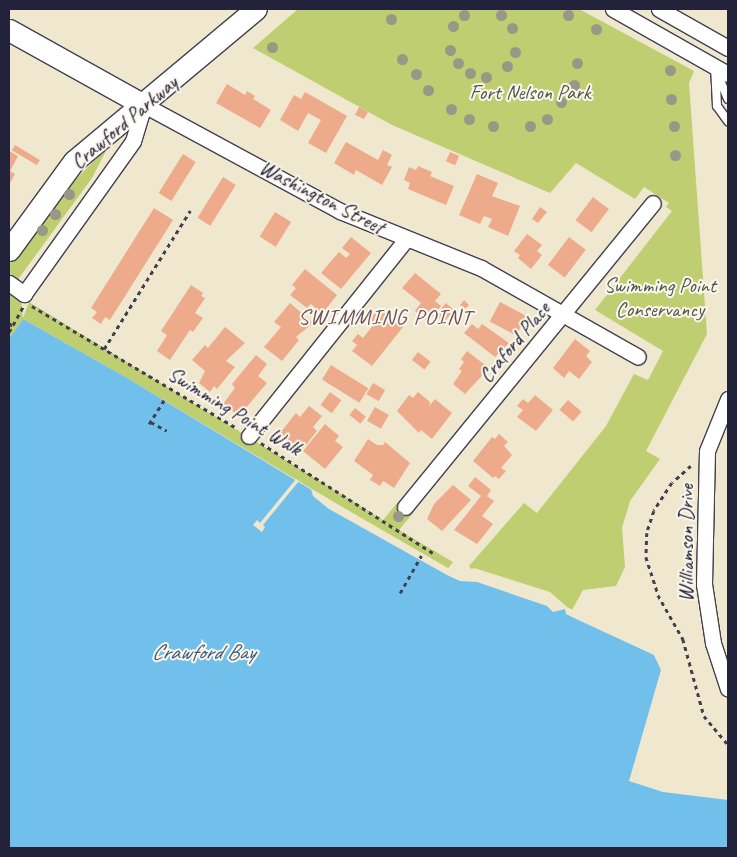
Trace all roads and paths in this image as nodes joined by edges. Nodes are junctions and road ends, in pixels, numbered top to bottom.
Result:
1 (256, 9) edge
2 (613, 9) edge
3 (659, 9) edge
4 (9, 30) edge
5 (728, 48) edge
6 (715, 66) junction
7 (728, 74) edge
8 (728, 82) edge
9 (728, 99) edge
10 (144, 105) junction
11 (728, 121) edge
12 (653, 203) dead end
13 (190, 211) dead end
14 (406, 239) junction
15 (9, 250) edge
16 (9, 283) edge
17 (564, 314) junction
18 (9, 323) edge
19 (13, 326) junction
20 (9, 332) edge
21 (104, 349) junction
22 (638, 357) dead end
23 (728, 399) edge
24 (164, 400) dead end
25 (166, 431) dead end
26 (250, 436) junction
27 (695, 460) dead end
28 (405, 507) dead end
29 (433, 553) dead end
30 (421, 556) dead end
31 (400, 593) dead end
32 (728, 689) edge
33 (728, 745) edge

1 - 10 main road, Crawford Parkway
2 - 6 street
3 - 5 street
4 - 10 main road, Washington Street
6 - 7 street
6 - 8 lane
6 - 9 lane
6 - 11 lane
10 - 14 street, Washington Street
10 - 15 main road, Crawford Parkway
10 - 16 street
12 - 17 street, Craford Place
13 - 21 path
14 - 17 street, Washington Street
14 - 26 street
17 - 22 street, Washington Street
17 - 28 street, Craford Place
18 - 19 path
19 - 20 path
19 - 21 path, Swimming Point Walk
21 - 26 path, Swimming Point Walk
23 - 32 street, Williamson Drive
24 - 25 path
26 - 29 path, Swimming Point Walk
27 - 33 path
30 - 31 path

